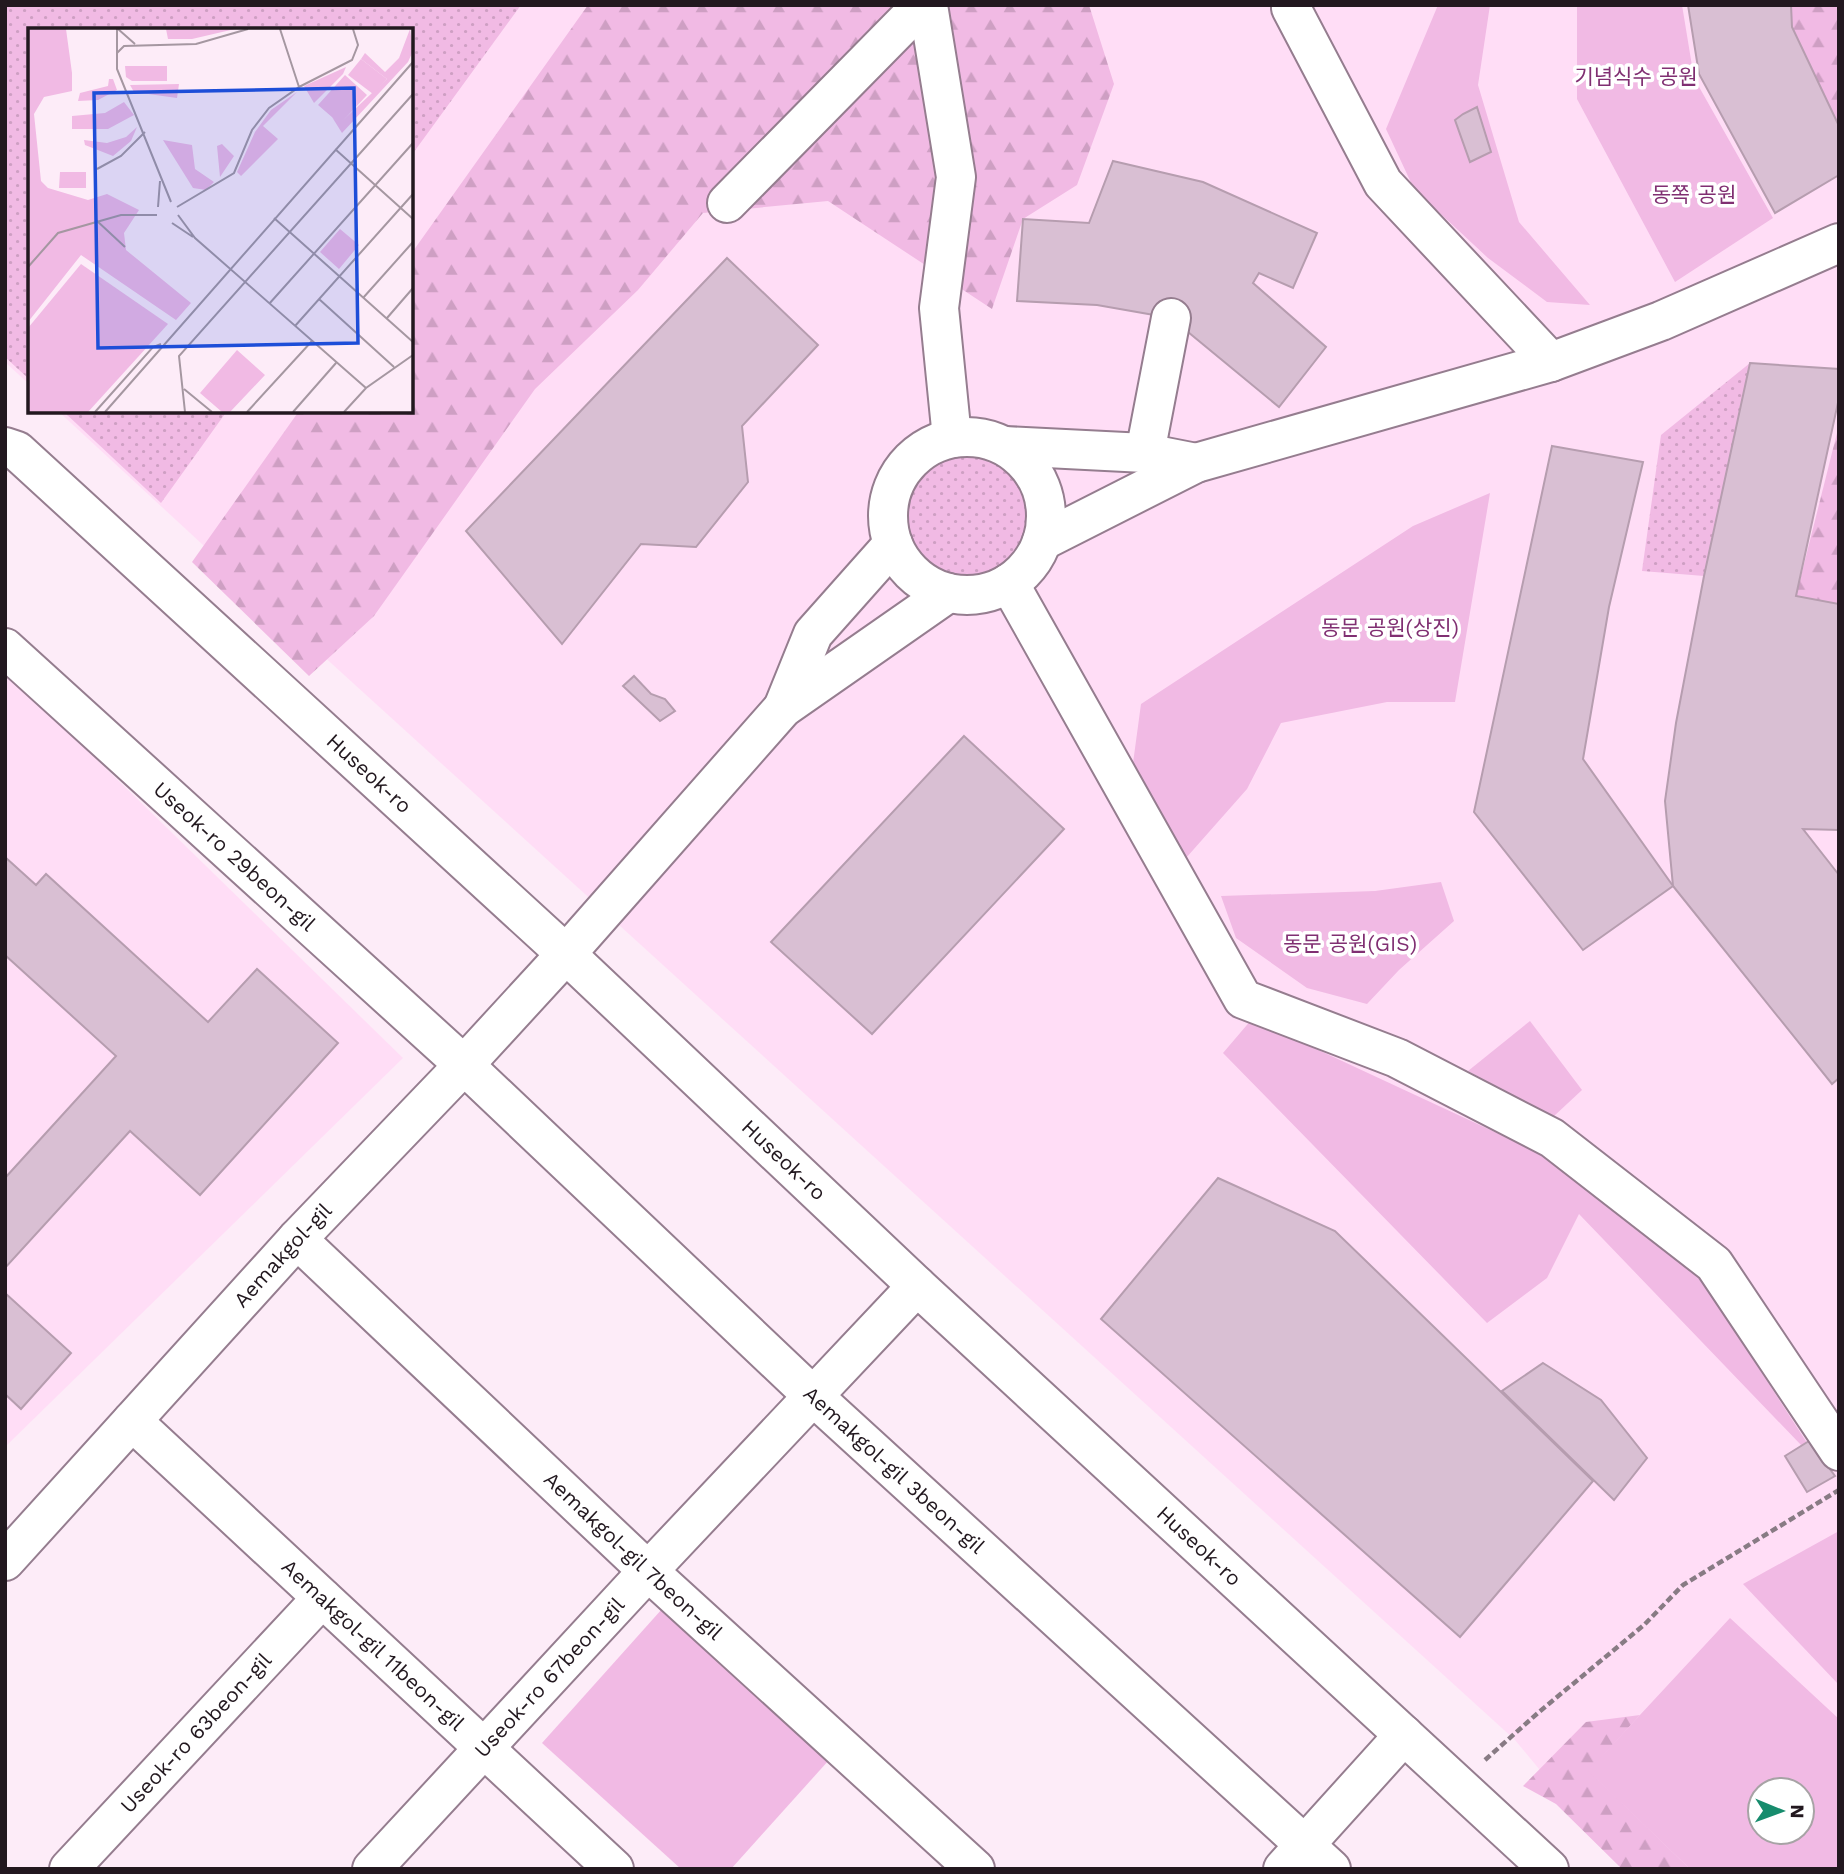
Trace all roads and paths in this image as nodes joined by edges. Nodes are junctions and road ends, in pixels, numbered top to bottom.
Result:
1 (922, 5) edge
2 (928, 5) edge
3 (1291, 8) dead end
4 (727, 203) dead end
5 (1839, 243) edge
6 (1171, 318) dead end
7 (1551, 362) junction
8 (5, 415) edge
9 (952, 438) junction
10 (1005, 446) junction
11 (11, 449) edge
12 (1145, 453) junction
13 (1196, 463) junction
14 (1042, 541) junction
15 (893, 544) junction
16 (1009, 583) junction
17 (948, 593) junction
18 (5, 648) edge
19 (783, 708) junction
20 (566, 954) junction
21 (464, 1065) junction
22 (297, 1239) junction
23 (917, 1286) junction
24 (813, 1396) junction
25 (132, 1421) junction
26 (1839, 1451) edge
27 (1839, 1490) edge
28 (12, 1540) edge
29 (648, 1571) junction
30 (322, 1598) junction
31 (1404, 1735) junction
32 (1501, 1746) dead end
33 (484, 1748) junction
34 (1306, 1861) edge
35 (69, 1869) edge
36 (372, 1869) edge
37 (614, 1869) edge
38 (975, 1869) edge
39 (1549, 1869) edge

1 - 4 street
2 - 9 street
3 - 7 street
5 - 7 street
6 - 12 street
7 - 13 street
8 - 11 street, Huseok-ro
9 - 10 street
9 - 15 street
10 - 12 street
10 - 14 street
11 - 20 street, Huseok-ro
12 - 13 street
13 - 14 street
14 - 16 street
15 - 17 street
15 - 19 street
16 - 17 street
16 - 26 street
17 - 19 street
18 - 21 street, Useok-ro 29beon-gil
19 - 20 street, Aemakgol-gil
20 - 21 street, Aemakgol-gil
20 - 23 street, Huseok-ro
21 - 22 street, Aemakgol-gil
21 - 24 street, Aemakgol-gil 3beon-gil
22 - 25 street, Aemakgol-gil
22 - 29 street, Aemakgol-gil 7beon-gil
23 - 24 street, Useok-ro 67beon-gil
23 - 31 street, Huseok-ro
24 - 29 street, Useok-ro 67beon-gil
24 - 34 street, Aemakgol-gil 3beon-gil
25 - 28 street, Aemakgol-gil
25 - 30 street, Aemakgol-gil 11beon-gil
27 - 32 path
29 - 33 street, Useok-ro 67beon-gil
29 - 38 street, Aemakgol-gil 7beon-gil
30 - 33 street, Aemakgol-gil 11beon-gil
30 - 35 street, Useok-ro 63beon-gil
31 - 34 street
31 - 39 street, Huseok-ro
33 - 36 street, Useok-ro 67beon-gil
33 - 37 street, Aemakgol-gil 11beon-gil

